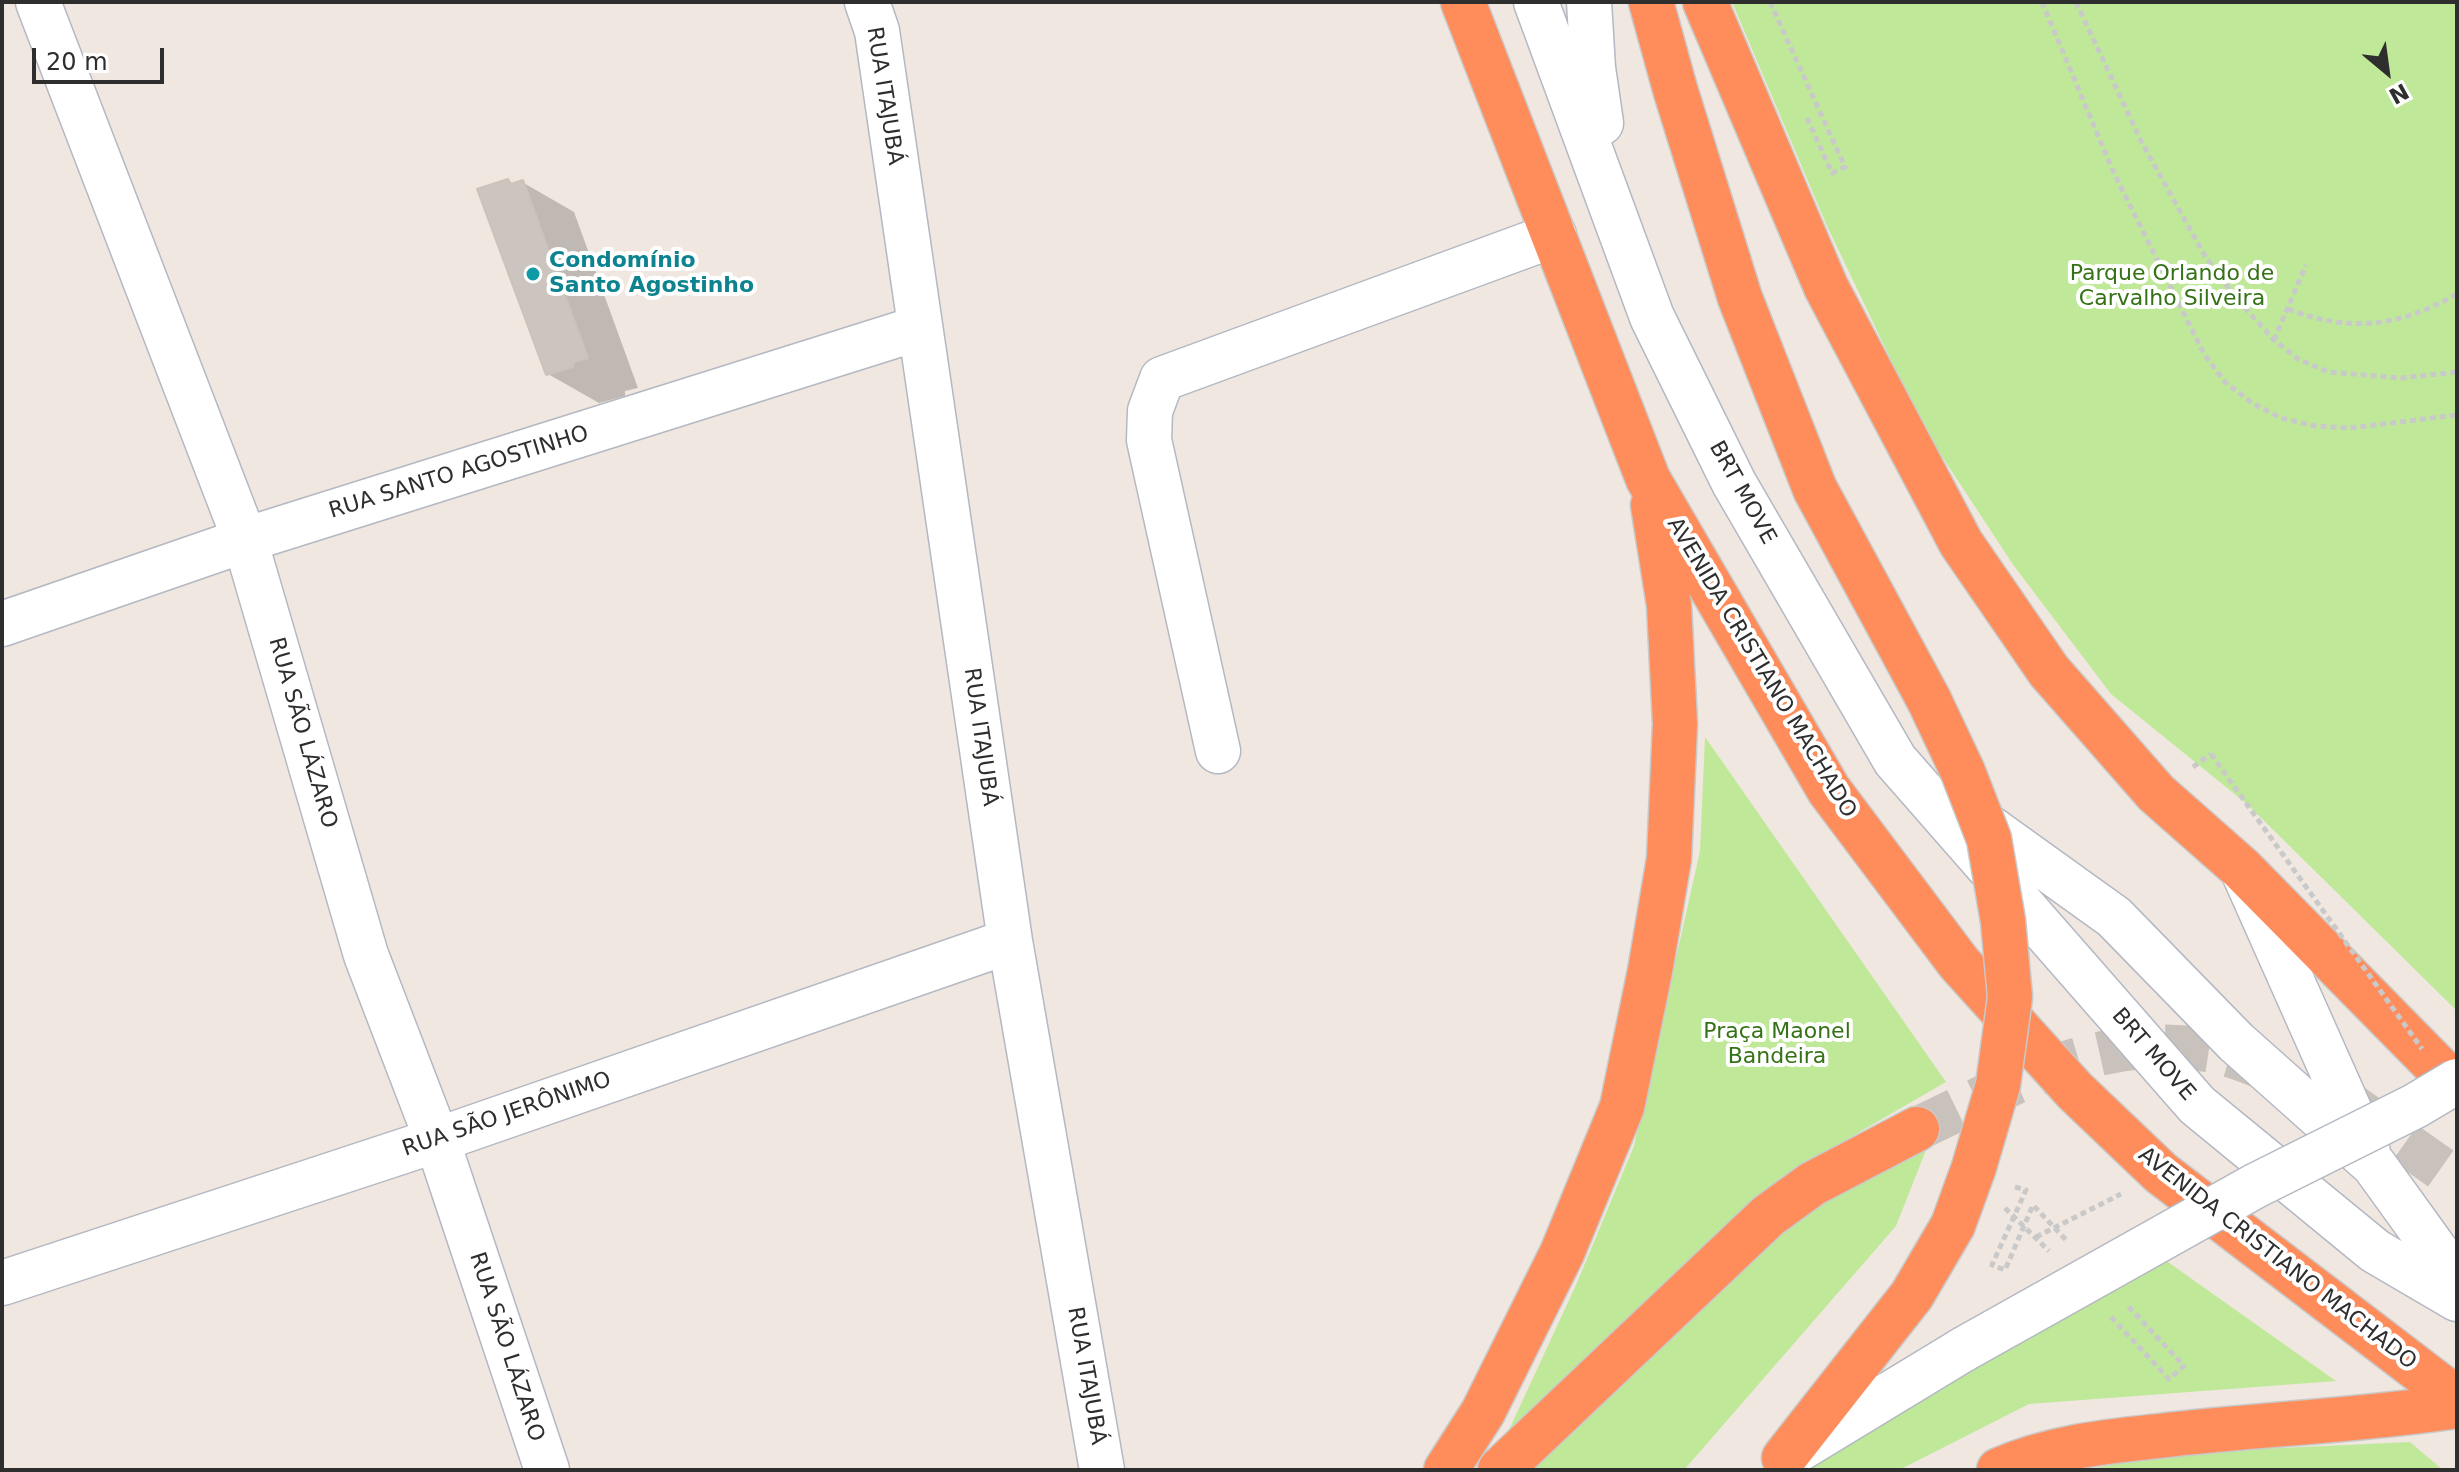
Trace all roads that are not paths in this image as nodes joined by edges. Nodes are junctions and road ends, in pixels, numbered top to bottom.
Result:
1 (38, 2) edge
2 (867, 2) edge
3 (1463, 2) edge
4 (1536, 2) edge
5 (1589, 2) edge
6 (1651, 2) edge
7 (1705, 2) edge
8 (1614, 213) junction
9 (1554, 235) junction
10 (919, 328) junction
11 (1648, 479) junction
12 (245, 540) junction
13 (2, 624) edge
14 (1218, 751) dead end
15 (1895, 760) junction
16 (2241, 868) junction
17 (1010, 941) junction
18 (2454, 1085) edge
19 (1917, 1129) tunnel mouth
20 (437, 1140) junction
21 (2374, 1165) junction
22 (2457, 1280) edge
23 (2, 1283) edge
24 (2457, 1299) edge
25 (2457, 1399) edge
26 (2457, 1406) edge
27 (1784, 1458) joint
28 (547, 1470) edge
29 (1102, 1470) edge
30 (1446, 1470) edge
31 (1500, 1470) edge
32 (1999, 1470) edge

1 - 12 street, RUA SÃO LÁZARO
2 - 10 street, RUA ITAJUBÁ
3 - 9 highway, AVENIDA CRISTIANO MACHADO
4 - 8 street, BRT MOVE
5 - 8 street, BRT MOVE
6 - 27 highway, bridge
7 - 16 highway
8 - 15 street, BRT MOVE
9 - 11 highway, AVENIDA CRISTIANO MACHADO
9 - 14 street
10 - 12 street, RUA SANTO AGOSTINHO
10 - 17 street, RUA ITAJUBÁ
11 - 25 highway, AVENIDA CRISTIANO MACHADO
11 - 30 highway
12 - 13 street, RUA SANTO AGOSTINHO
12 - 20 street, RUA SÃO LÁZARO
15 - 21 street, BRT MOVE
15 - 24 street, BRT MOVE
16 - 18 highway
16 - 21 street, BRT MOVE
17 - 20 street, RUA SÃO JERÔNIMO
17 - 29 street, RUA ITAJUBÁ
18 - 27 street, bridge
19 - 31 highway
20 - 23 street, RUA SÃO JERÔNIMO
20 - 28 street, RUA SÃO LÁZARO
21 - 22 street, BRT MOVE
26 - 32 highway

